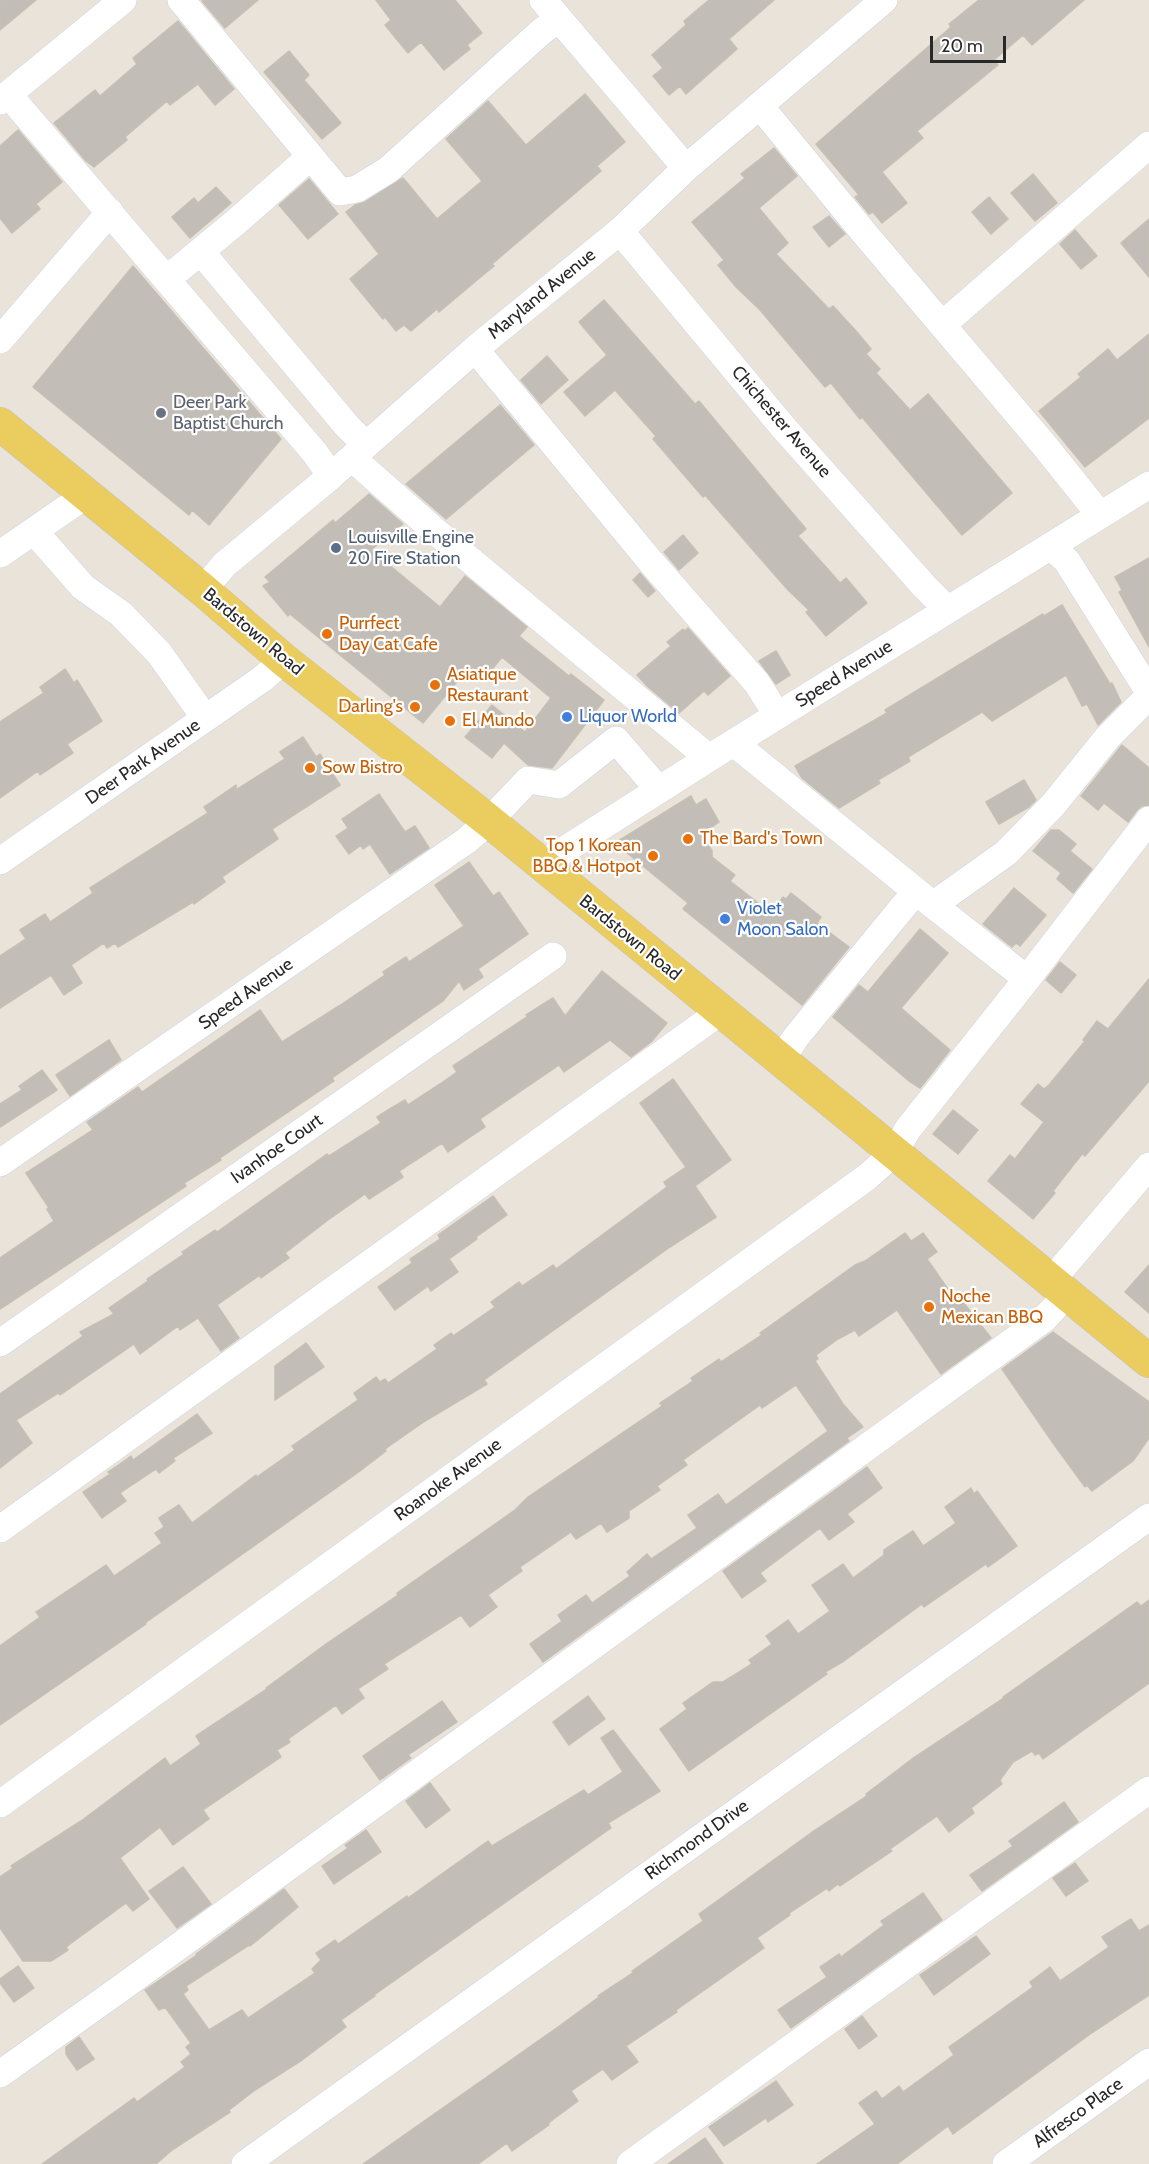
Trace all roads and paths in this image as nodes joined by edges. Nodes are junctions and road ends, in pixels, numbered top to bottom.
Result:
1 (123, 0) edge
2 (181, 0) edge
3 (884, 0) edge
4 (551, 9) edge
5 (4, 98) edge
6 (760, 106) junction
7 (1149, 145) edge
8 (310, 157) junction
9 (686, 168) junction
10 (110, 212) junction
11 (620, 231) junction
12 (201, 252) junction
13 (167, 279) junction
14 (942, 325) junction
15 (0, 340) edge
16 (475, 349) junction
17 (0, 424) edge
18 (359, 451) junction
19 (331, 476) junction
20 (1149, 485) edge
21 (86, 495) junction
22 (1100, 515) junction
23 (34, 531) junction
24 (1050, 546) junction
25 (0, 554) edge
26 (203, 590) junction
27 (947, 609) junction
28 (284, 660) junction
29 (1149, 694) edge
30 (777, 716) junction
31 (205, 718) junction
32 (734, 743) junction
33 (708, 758) junction
34 (658, 790) junction
35 (1149, 820) edge
36 (489, 821) junction
37 (0, 861) edge
38 (541, 865) junction
39 (925, 898) junction
40 (553, 956) dead end
41 (1028, 979) junction
42 (720, 1012) junction
43 (780, 1061) junction
44 (894, 1153) junction
45 (0, 1163) edge
46 (1149, 1166) edge
47 (1059, 1287) junction
48 (0, 1343) edge
49 (1149, 1361) edge
50 (1149, 1516) edge
51 (0, 1529) edge
52 (1149, 1790) edge
53 (0, 1804) edge
54 (1149, 2062) edge
55 (0, 2074) edge
56 (245, 2164) edge
57 (630, 2164) edge
58 (1006, 2164) edge

1 - 5 street
2 - 8 street
3 - 6 street, Maryland Avenue
4 - 8 street
4 - 9 street
5 - 10 street
6 - 9 street, Maryland Avenue
6 - 14 street
7 - 14 street
8 - 12 street
9 - 11 street, Maryland Avenue
10 - 13 street
10 - 15 street
11 - 16 street, Maryland Avenue
11 - 27 street, Chichester Avenue
12 - 13 street
12 - 18 street
13 - 19 street
14 - 22 street
16 - 18 street, Maryland Avenue
16 - 30 street
17 - 21 main road, Bardstown Road
18 - 19 street, Maryland Avenue
18 - 33 street
19 - 26 street, Maryland Avenue
20 - 22 street, Speed Avenue
21 - 23 street
21 - 26 main road, Bardstown Road
22 - 24 street, Speed Avenue
23 - 25 street
23 - 31 street
24 - 27 street, Speed Avenue
24 - 29 street
26 - 28 main road, Bardstown Road
27 - 30 street, Speed Avenue
28 - 31 street, Deer Park Avenue
28 - 36 main road, Bardstown Road
29 - 39 street
30 - 32 street, Speed Avenue
31 - 37 street, Deer Park Avenue
32 - 33 street, Speed Avenue
32 - 39 street
33 - 34 street, Speed Avenue
34 - 36 street, Speed Avenue
34 - 38 street, Speed Avenue
35 - 41 street, Roanoke Avenue
36 - 38 main road, Bardstown Road
36 - 45 street, Speed Avenue
38 - 42 main road, Bardstown Road
39 - 41 street
39 - 43 street
40 - 48 street, Ivanhoe Court
41 - 44 street, Roanoke Avenue
42 - 43 main road, Bardstown Road
42 - 51 street
43 - 44 main road, Bardstown Road
44 - 47 main road, Bardstown Road
44 - 53 street, Roanoke Avenue
46 - 47 street
47 - 49 main road, Bardstown Road
47 - 55 street
50 - 56 street, Richmond Drive
52 - 57 street
54 - 58 street, Alfresco Place

